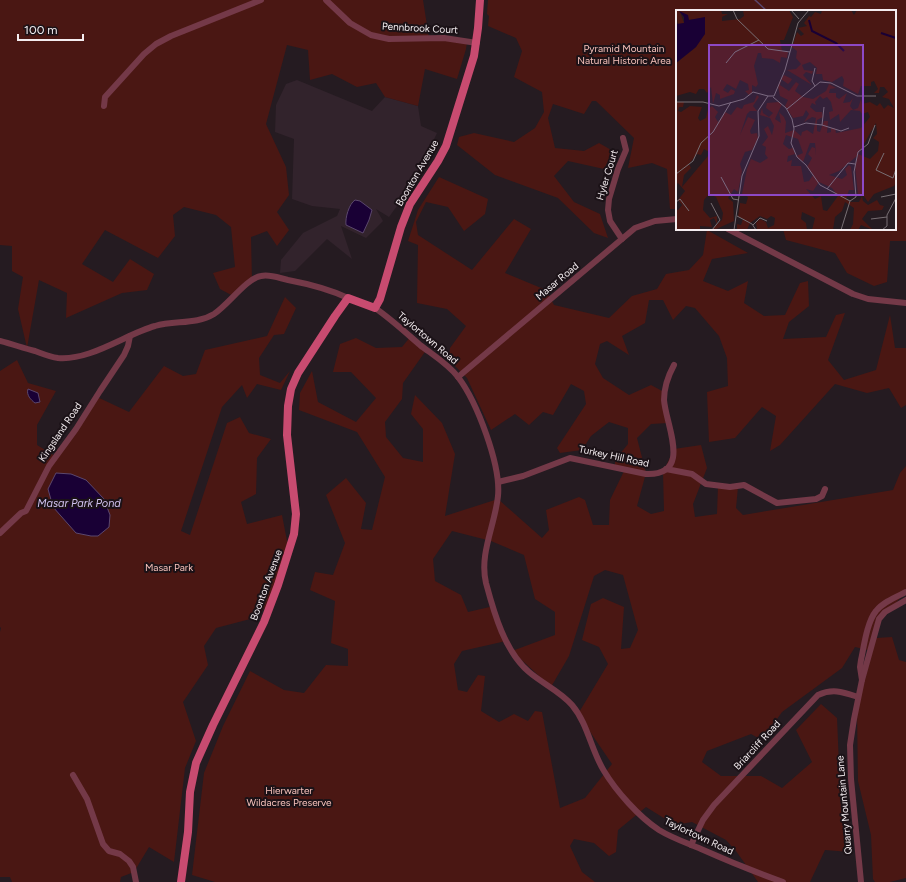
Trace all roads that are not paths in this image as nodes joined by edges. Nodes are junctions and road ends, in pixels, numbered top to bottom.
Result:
1 (261, 0) edge
2 (326, 0) edge
3 (480, 0) edge
4 (477, 43) junction
5 (104, 106) dead end
6 (622, 138) dead end
7 (676, 219) edge
8 (730, 230) edge
9 (622, 239) junction
10 (348, 298) junction
11 (906, 303) edge
12 (375, 308) junction
13 (130, 336) junction
14 (0, 341) edge
15 (674, 365) dead end
16 (458, 377) junction
17 (666, 470) junction
18 (498, 482) junction
19 (825, 489) dead end
20 (0, 533) edge
21 (906, 592) edge
22 (906, 600) edge
23 (874, 624) junction
24 (858, 697) junction
25 (73, 775) dead end
26 (691, 845) junction
27 (136, 882) edge
28 (181, 882) edge
29 (783, 882) edge
30 (861, 882) edge

1 - 5 street
2 - 4 street, Pennbrook Court
3 - 4 main road, Boonton Avenue
4 - 12 main road, Boonton Avenue
6 - 9 street, Hyler Court
7 - 9 street, Masar Road
8 - 11 street
9 - 16 street, Masar Road
10 - 12 main road
10 - 13 street
10 - 28 main road, Boonton Avenue
12 - 16 street, Taylortown Road
13 - 14 street
13 - 20 street, Kingsland Road
15 - 17 street
16 - 18 street, Taylortown Road
17 - 18 street, Turkey Hill Road
17 - 19 street
18 - 26 street, Taylortown Road
21 - 23 street, Quarry Mountain Lane
22 - 23 street, Quarry Mountain Lane
23 - 24 street, Quarry Mountain Lane
24 - 26 street, Briarcliff Road
24 - 30 street, Quarry Mountain Lane
25 - 27 street
26 - 29 street, Taylortown Road

